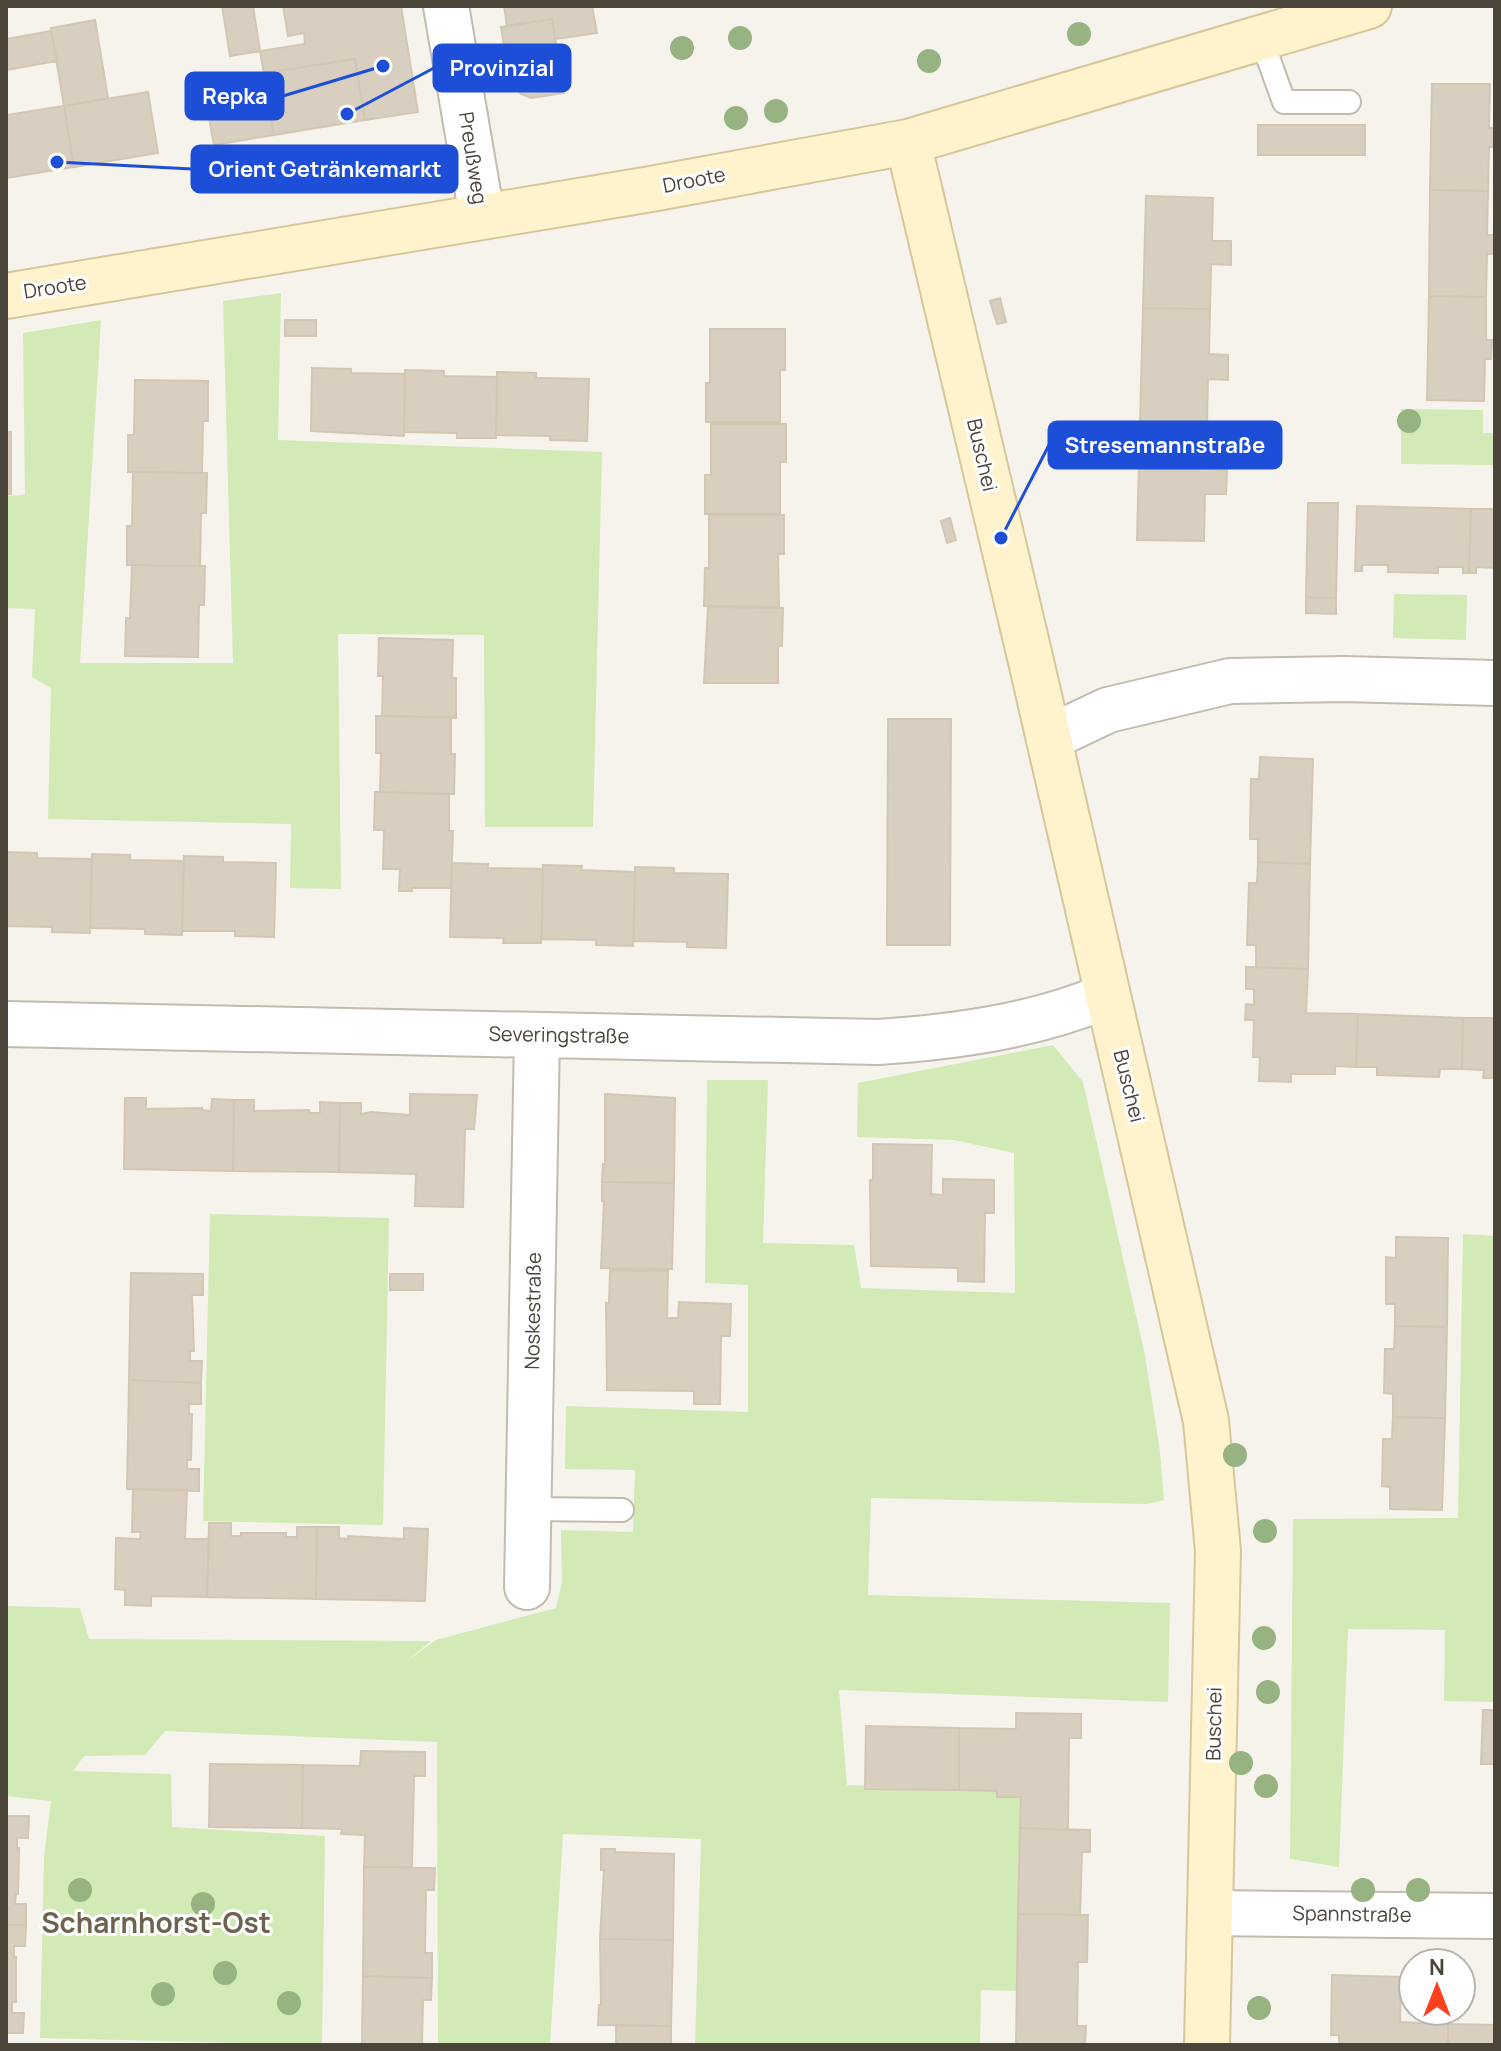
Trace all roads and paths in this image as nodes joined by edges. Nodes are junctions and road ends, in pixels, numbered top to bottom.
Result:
1 (446, 6) edge
2 (1369, 6) edge
3 (1261, 38) junction
4 (1349, 102) dead end
5 (908, 142) junction
6 (482, 216) junction
7 (6, 296) edge
8 (1495, 683) edge
9 (1049, 738) junction
10 (1106, 996) junction
11 (6, 1024) edge
12 (537, 1035) junction
13 (530, 1509) junction
14 (622, 1510) dead end
15 (527, 1587) dead end
16 (1210, 1913) junction
17 (1495, 1916) edge
18 (1207, 2045) edge

1 - 6 street, Preußweg
2 - 3 street, Droote
3 - 4 lane
3 - 5 street, Droote
5 - 6 street, Droote
5 - 9 street, Buschei
6 - 7 street, Droote
8 - 9 street
9 - 10 street, Buschei
10 - 12 street, Severingstraße
10 - 16 street, Buschei
11 - 12 street, Severingstraße
12 - 13 street, Noskestraße
13 - 14 lane
13 - 15 street, Noskestraße
16 - 17 street, Spannstraße
16 - 18 street, Buschei

